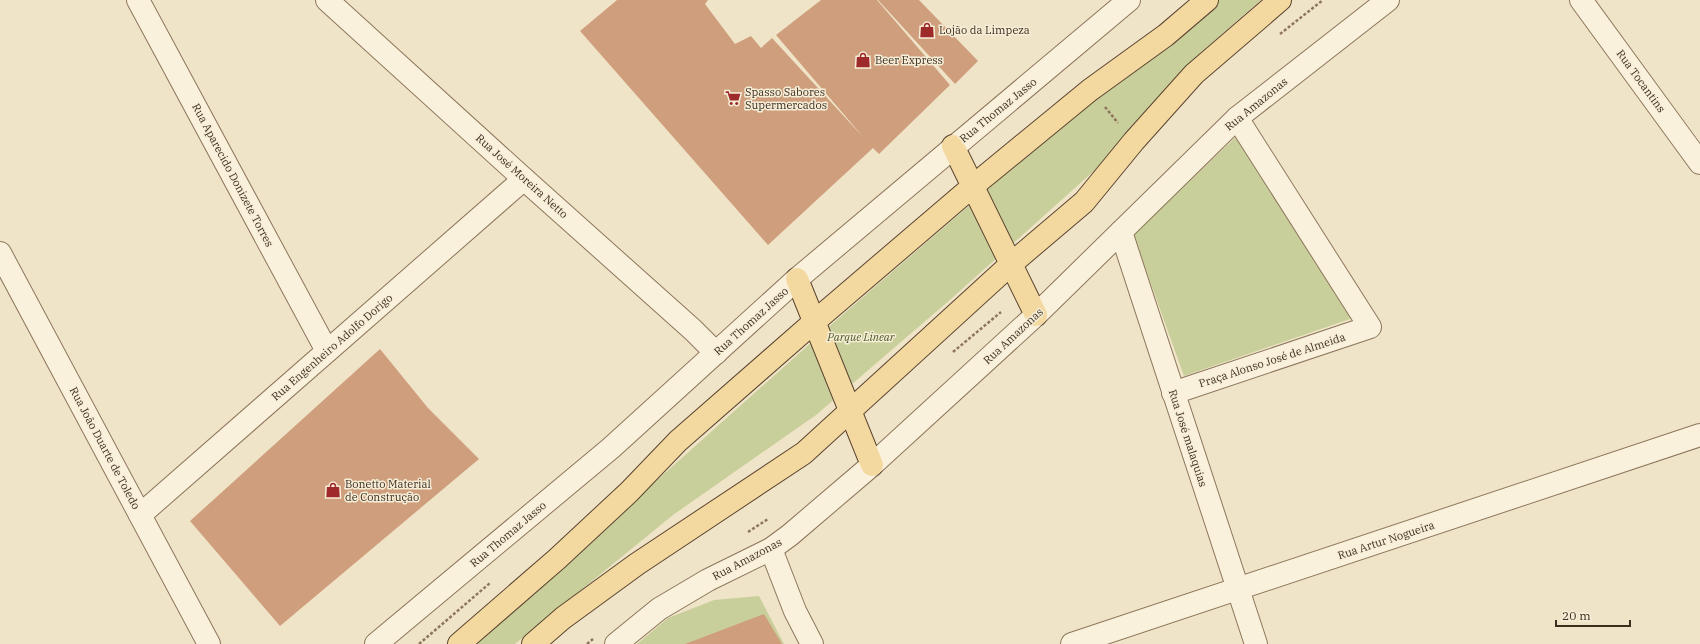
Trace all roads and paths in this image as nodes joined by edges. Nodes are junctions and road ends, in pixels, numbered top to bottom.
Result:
1 (138, 0) edge
2 (328, 0) edge
3 (1129, 0) edge
4 (1207, 0) edge
5 (1280, 0) edge
6 (1388, 0) edge
7 (1581, 0) edge
8 (1236, 118) junction
9 (953, 146) junction
10 (1700, 163) edge
11 (524, 178) junction
12 (973, 186) junction
13 (1121, 232) junction
14 (0, 253) edge
15 (1011, 264) junction
16 (797, 279) junction
17 (1036, 315) junction
18 (814, 322) junction
19 (327, 351) junction
20 (716, 353) junction
21 (1173, 393) junction
22 (850, 410) junction
23 (1700, 435) edge
24 (872, 465) junction
25 (140, 515) junction
26 (771, 549) junction
27 (1238, 589) junction
28 (209, 644) edge
29 (376, 644) edge
30 (459, 644) edge
31 (533, 644) edge
32 (616, 644) edge
33 (812, 644) edge
34 (1072, 644) edge
35 (1256, 644) edge

1 - 19 street, Rua Aparecido Donizete Torres
2 - 11 street, Rua José Moreira Netto
3 - 9 street, Rua Thomaz Jasso
4 - 12 main road
5 - 15 main road
6 - 8 street, Rua Amazonas
7 - 10 street, Rua Tocantins
8 - 13 street, Rua Amazonas
8 - 21 street, Praça Alonso José de Almeida
9 - 12 main road
9 - 16 street, Rua Thomaz Jasso
11 - 19 street, Rua Engenheiro Adolfo Dorigo
11 - 20 street, Rua José Moreira Netto
12 - 15 main road
12 - 18 main road
13 - 17 street, Rua Amazonas
13 - 21 street, Rua José malaquias
14 - 25 street, Rua João Duarte de Toledo
15 - 17 main road
15 - 22 main road
16 - 18 main road
16 - 20 street, Rua Thomaz Jasso
17 - 24 street, Rua Amazonas
18 - 22 main road
18 - 30 main road
19 - 25 street, Rua Engenheiro Adolfo Dorigo
20 - 29 street, Rua Thomaz Jasso
21 - 27 street, Rua José malaquias
22 - 24 main road
22 - 31 main road
23 - 27 street, Rua Artur Nogueira
24 - 26 street, Rua Amazonas
25 - 28 street, Rua João Duarte de Toledo
26 - 32 street, Rua Amazonas
26 - 33 street
27 - 34 street, Rua Artur Nogueira
27 - 35 street, Rua José malaquias

